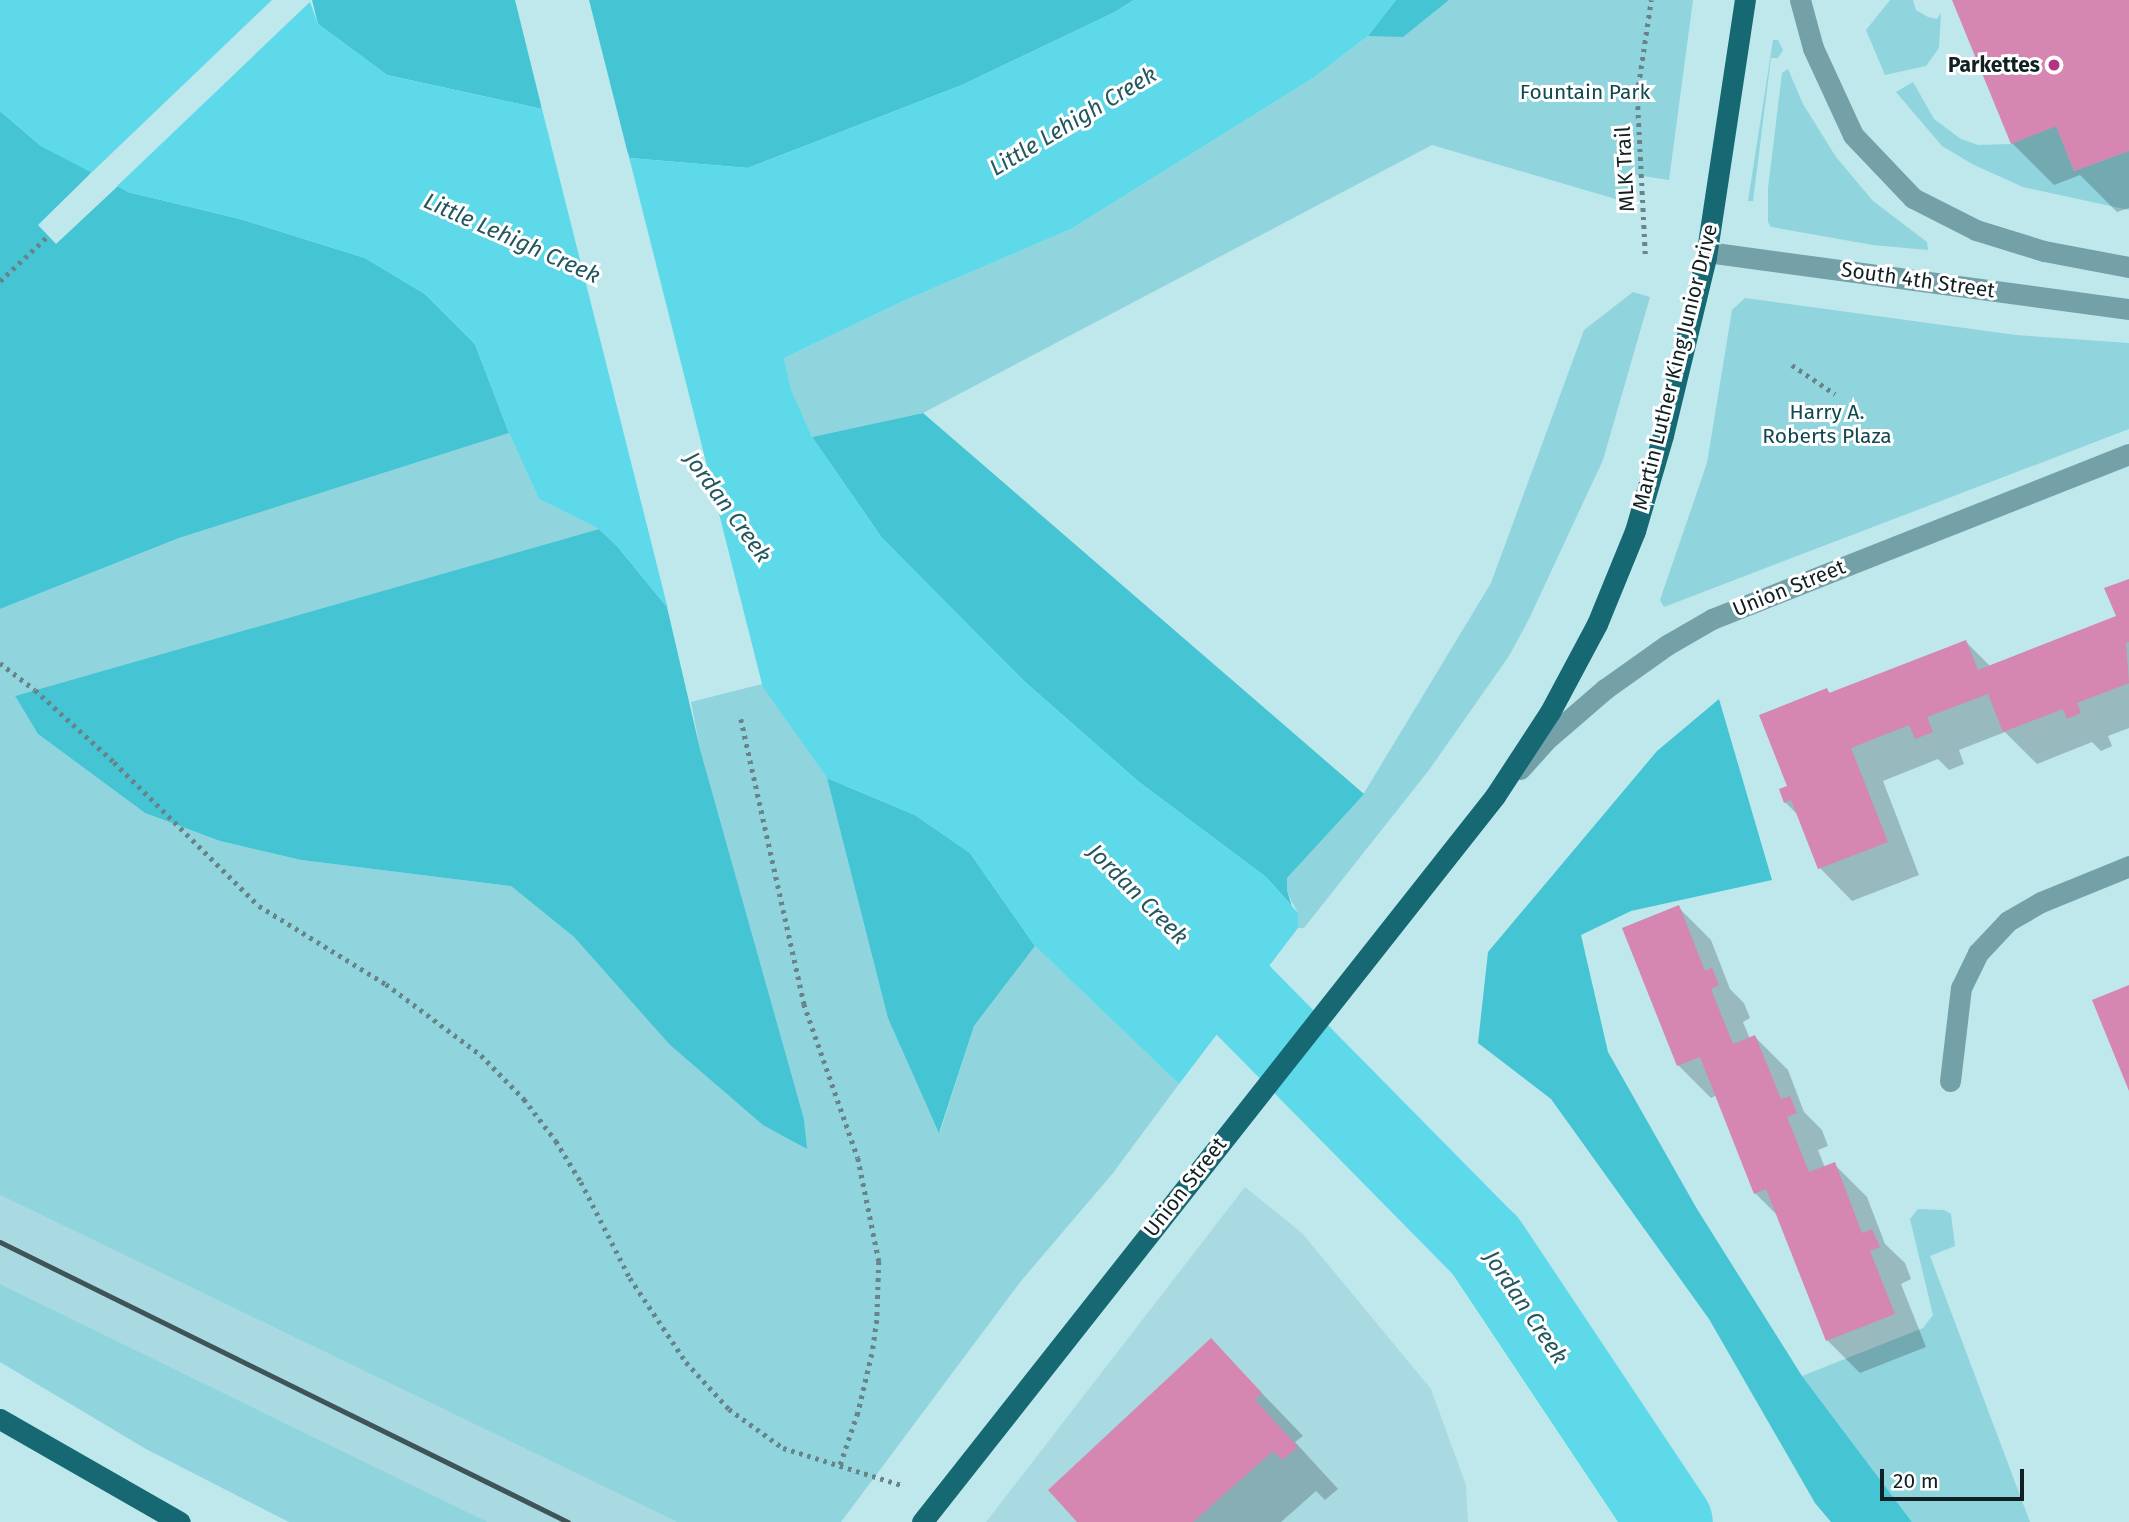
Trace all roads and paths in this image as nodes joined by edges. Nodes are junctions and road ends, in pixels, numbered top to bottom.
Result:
1 (1651, 0) edge
2 (1745, 0) edge
3 (1800, 0) edge
4 (48, 236) dead end
5 (1707, 252) junction
6 (1644, 254) dead end
7 (2129, 267) edge
8 (0, 281) edge
9 (2129, 309) edge
10 (1792, 365) dead end
11 (1835, 394) dead end
12 (2129, 454) edge
13 (0, 663) edge
14 (741, 719) dead end
15 (1495, 796) junction
16 (1449, 853) joint
17 (2129, 866) edge
18 (1950, 1081) dead end
19 (0, 1419) edge
20 (840, 1466) junction
21 (942, 1497) junction
22 (180, 1522) edge
23 (922, 1522) edge

1 - 6 path, MLK Trail
2 - 5 main road, Martin Luther King Junior Drive
3 - 7 street
4 - 8 path
5 - 9 street, South 4th Street
5 - 15 main road, Martin Luther King Junior Drive
10 - 11 path
12 - 15 street, Union Street
13 - 20 path
14 - 20 path
15 - 16 main road, Martin Luther King Junior Drive
16 - 21 main road, Union Street
17 - 18 street
19 - 22 main road
20 - 21 path
21 - 23 main road, Union Street

